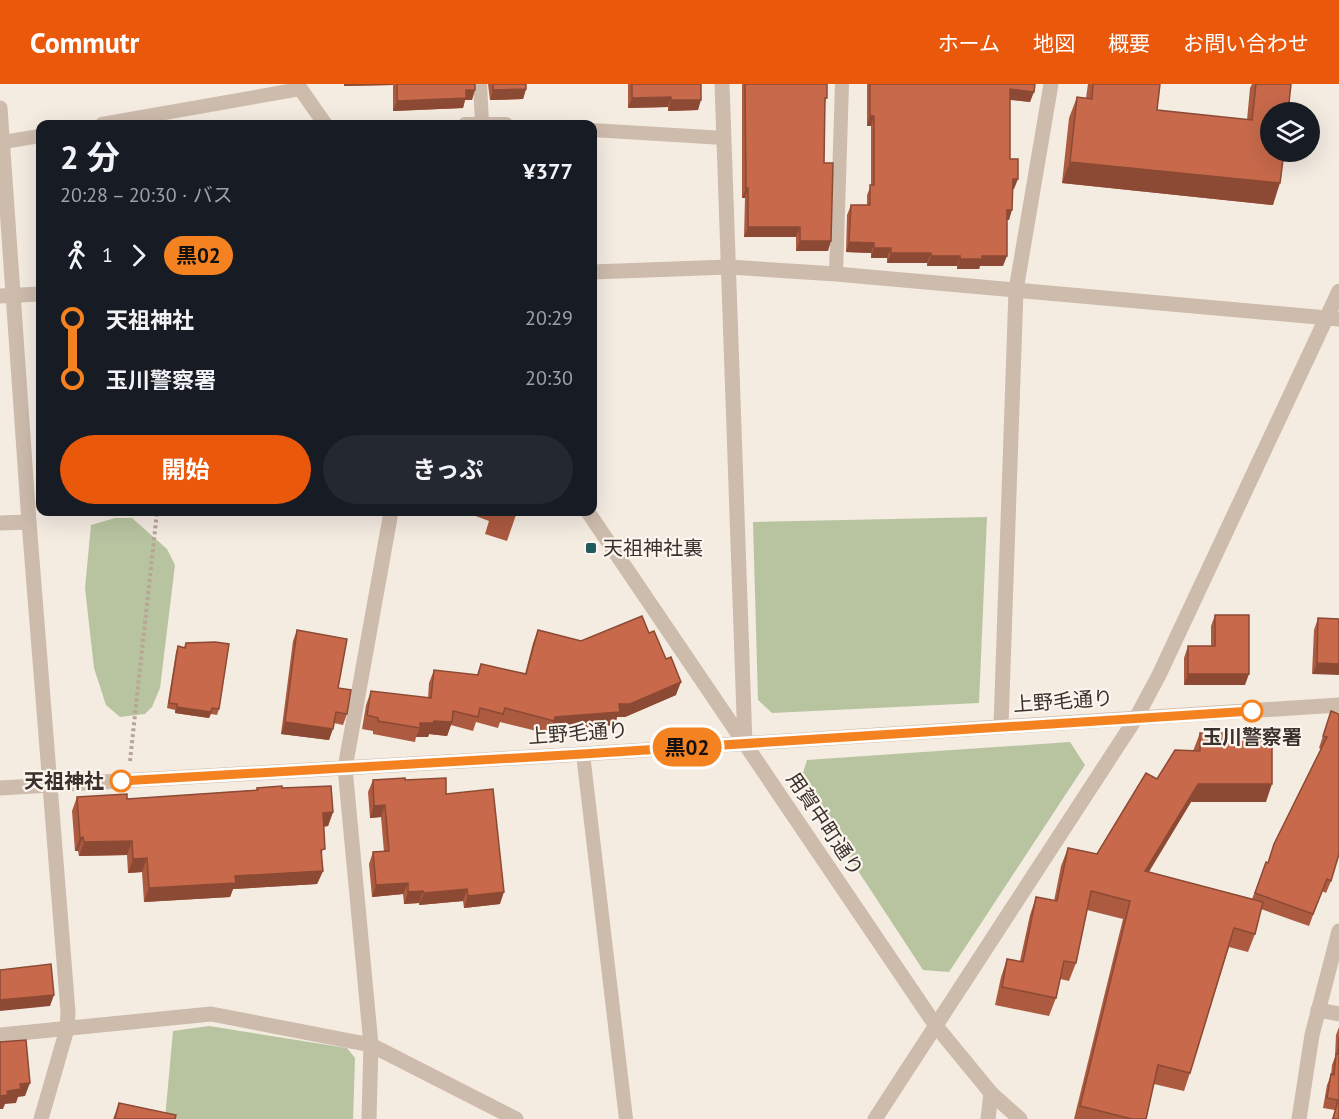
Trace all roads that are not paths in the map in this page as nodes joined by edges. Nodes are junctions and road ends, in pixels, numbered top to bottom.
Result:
1 (480, 84) edge
2 (722, 84) edge
3 (842, 84) edge
4 (1051, 84) edge
5 (298, 86) edge
6 (0, 108) edge
7 (123, 120) edge
8 (322, 120) edge
9 (482, 120) edge
10 (597, 130) edge
11 (36, 135) edge
12 (2, 136) edge
13 (724, 138) junction
14 (729, 267) junction
15 (597, 272) edge
16 (836, 274) junction
17 (1016, 290) junction
18 (1339, 291) edge
19 (36, 294) edge
20 (7, 296) edge
21 (1333, 319) edge
22 (390, 516) edge
23 (591, 516) edge
24 (29, 522) junction
25 (0, 523) edge
26 (1339, 705) edge
27 (1136, 718) junction
28 (1001, 726) junction
29 (745, 744) junction
30 (583, 754) junction
31 (345, 768) junction
32 (50, 785) junction
33 (0, 788) edge
34 (1339, 931) edge
35 (1318, 1010) junction
36 (1339, 1014) edge
37 (936, 1026) junction
38 (67, 1029) junction
39 (0, 1035) edge
40 (371, 1045) junction
41 (991, 1093) junction
42 (41, 1119) edge
43 (369, 1119) edge
44 (516, 1119) edge
45 (626, 1119) edge
46 (875, 1119) edge
47 (988, 1119) edge
48 (1020, 1119) edge
49 (1299, 1119) edge

1 - 9 lane
2 - 13 street
3 - 16 lane
4 - 17 street
5 - 7 lane
5 - 8 street
6 - 12 street
10 - 13 lane
11 - 12 lane
12 - 20 street
13 - 14 street
14 - 15 street
14 - 16 street
14 - 29 street
16 - 17 street
17 - 21 street
17 - 28 street
18 - 21 street
19 - 20 street
20 - 24 street
21 - 27 street
22 - 31 street
23 - 29 street, 用賀中町通り
24 - 25 street
24 - 32 street
26 - 27 street, 上野毛通り
27 - 28 street, 上野毛通り
27 - 37 street
28 - 29 street, 上野毛通り
29 - 30 street, 上野毛通り
29 - 37 street, 用賀中町通り
30 - 31 street, 上野毛通り
30 - 45 lane
31 - 32 street, 上野毛通り
31 - 40 street
32 - 33 street, 上野毛通り
32 - 38 street
34 - 35 street
35 - 36 street
35 - 49 street
37 - 41 street, 用賀中町通り
37 - 46 street
38 - 39 street
38 - 40 street
38 - 42 street
40 - 43 street
40 - 44 street
41 - 47 street
41 - 48 street, 用賀中町通り

